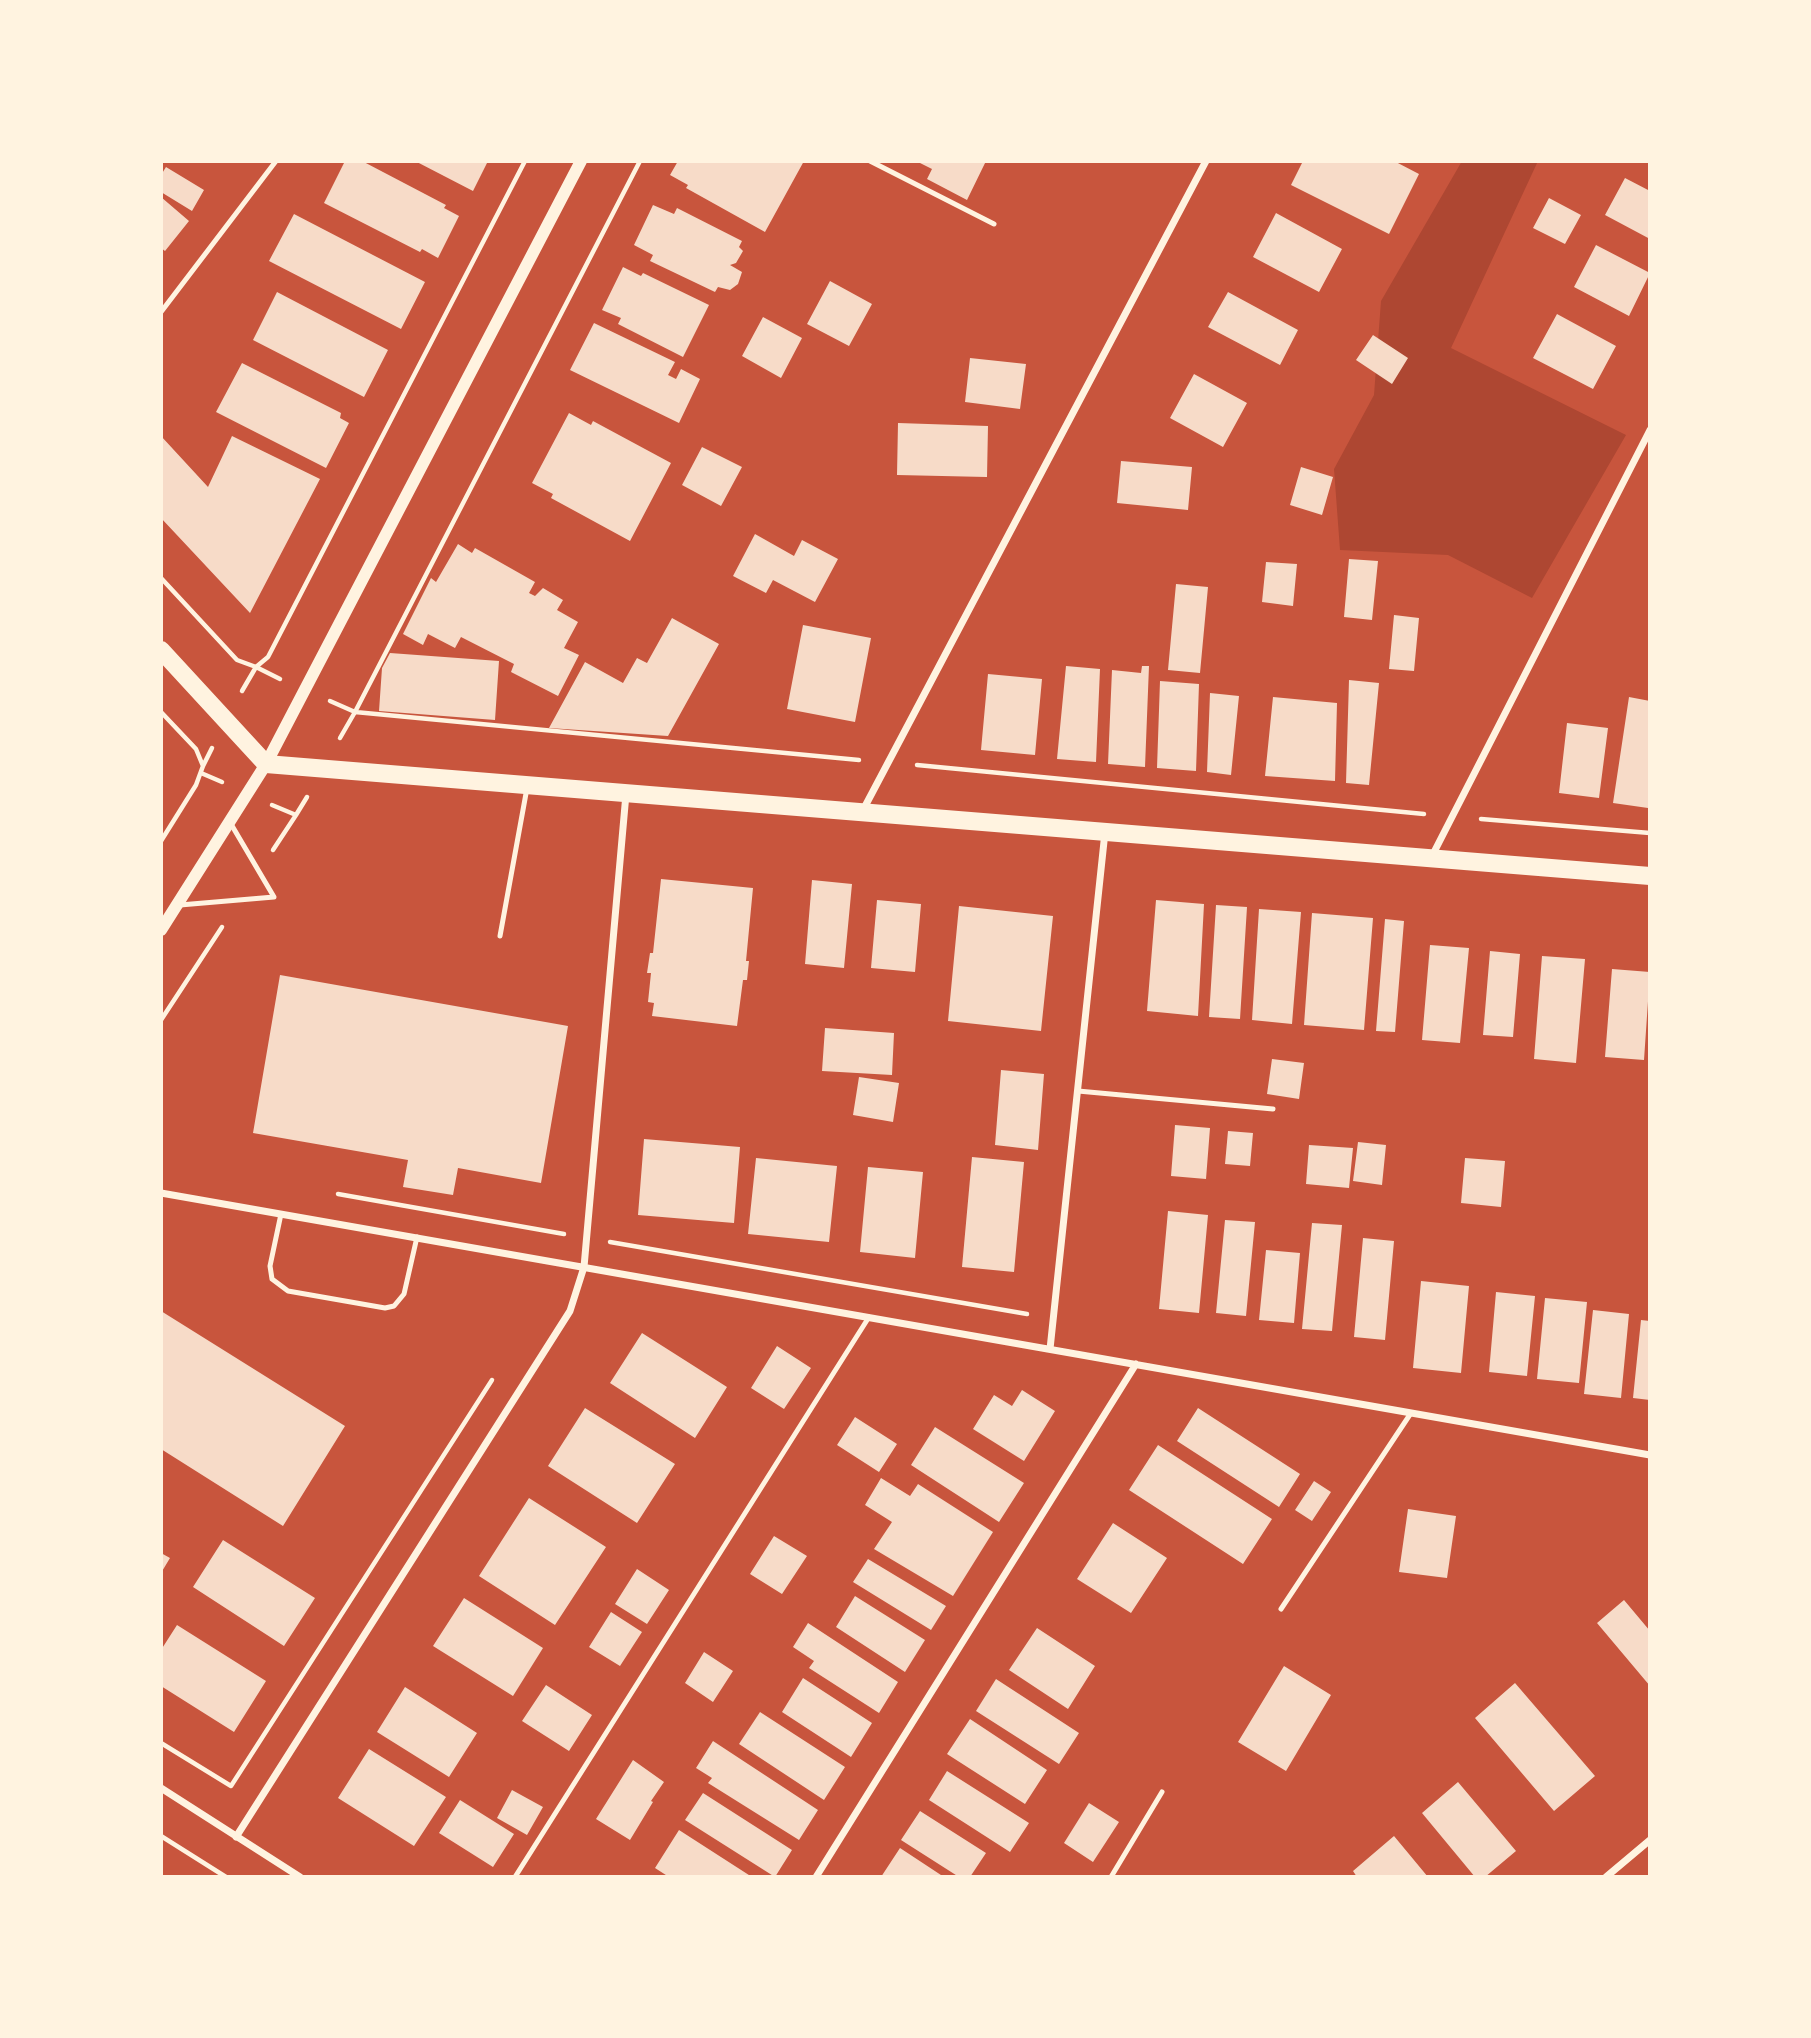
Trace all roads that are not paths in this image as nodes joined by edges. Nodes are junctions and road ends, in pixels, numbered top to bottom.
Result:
1 (276, 161) edge
2 (581, 161) edge
3 (870, 161) edge
4 (1206, 161) edge
5 (995, 224) dead end
6 (161, 312) edge
7 (1650, 430) edge
8 (161, 650) edge
9 (267, 764) junction
10 (528, 785) junction
11 (626, 793) junction
12 (861, 813) junction
13 (230, 822) junction
14 (1105, 832) junction
15 (1431, 859) junction
16 (1650, 876) edge
17 (177, 905) junction
18 (161, 930) edge
19 (500, 936) dead end
20 (1078, 1091) junction
21 (1273, 1109) dead end
22 (161, 1193) edge
23 (281, 1213) junction
24 (417, 1237) junction
25 (584, 1267) junction
26 (869, 1317) junction
27 (1050, 1349) junction
28 (1136, 1364) junction
29 (1411, 1413) junction
30 (1650, 1455) edge
31 (1281, 1609) dead end
32 (161, 1788) edge
33 (1162, 1792) dead end
34 (236, 1837) junction
35 (1650, 1840) edge
36 (300, 1877) edge
37 (515, 1877) edge
38 (816, 1877) edge
39 (1111, 1877) edge
40 (1606, 1877) edge

1 - 6 lane
2 - 9 street
3 - 5 lane
4 - 12 street
7 - 15 street
8 - 9 main road
9 - 10 main road
9 - 13 street
10 - 11 main road
10 - 19 lane
11 - 12 main road
11 - 25 street
12 - 14 main road
13 - 17 street
13 - 17 lane
14 - 15 main road
14 - 20 street
15 - 16 main road
17 - 18 street
20 - 21 lane
20 - 27 street
22 - 23 street
23 - 24 street
23 - 24 lane
24 - 25 street
25 - 26 street
25 - 34 street
26 - 27 street
26 - 37 lane
27 - 28 street
28 - 29 street
28 - 38 street
29 - 30 street
29 - 31 lane
32 - 34 street
33 - 39 lane
34 - 36 street
35 - 40 street

